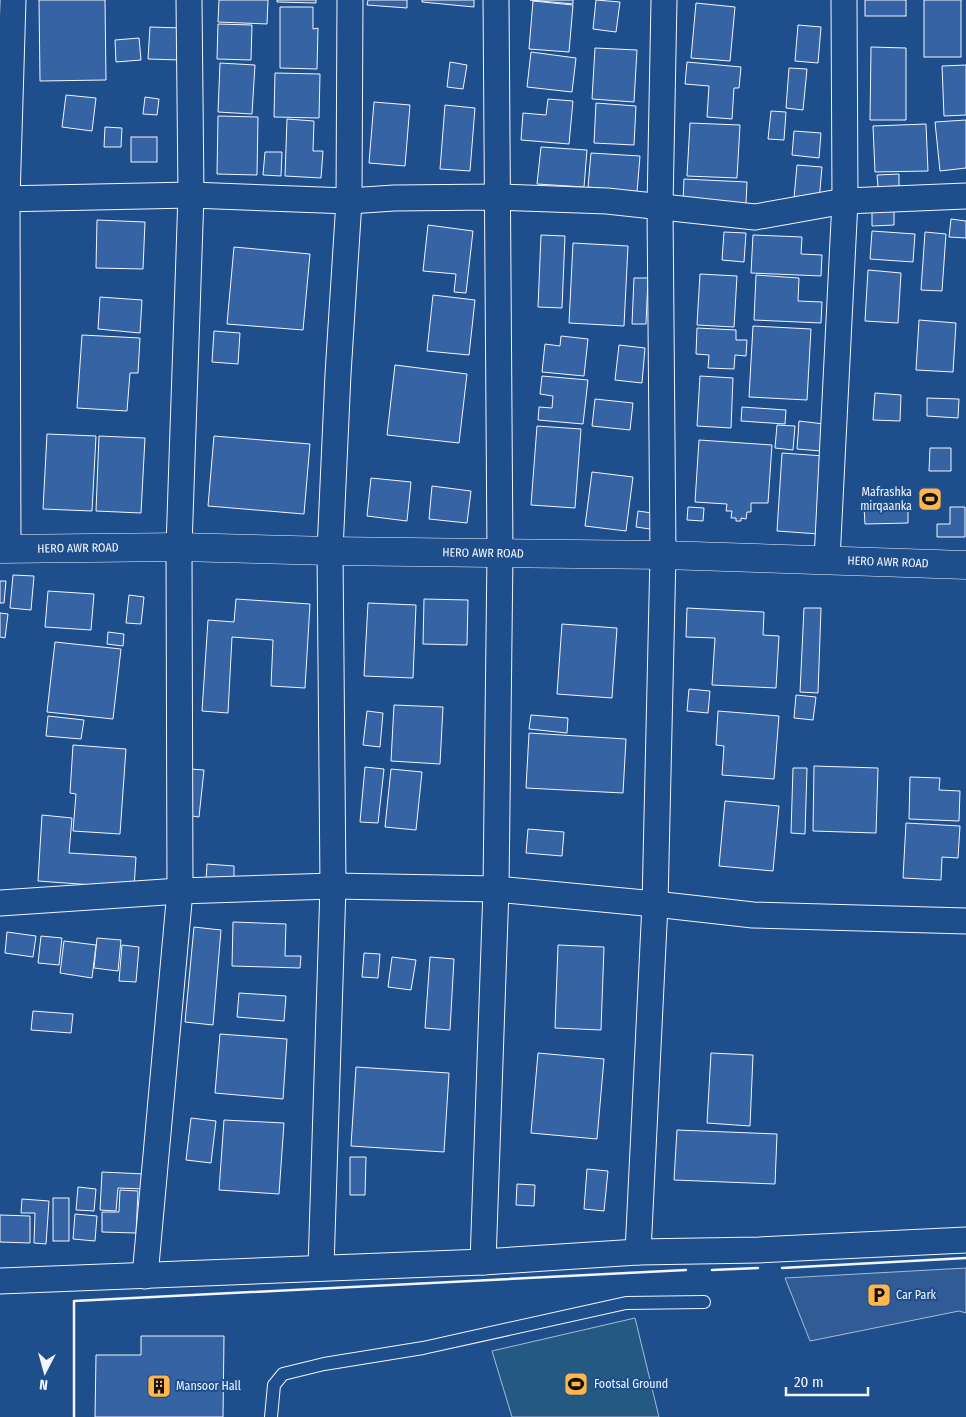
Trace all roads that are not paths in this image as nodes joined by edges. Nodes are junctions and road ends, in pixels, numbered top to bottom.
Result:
1 (13, 0) edge
2 (188, 0) edge
3 (350, 0) edge
4 (496, 0) edge
5 (664, 0) edge
6 (844, 0) edge
7 (191, 195) junction
8 (966, 196) edge
9 (498, 197) junction
10 (4, 199) edge
11 (845, 200) junction
12 (349, 201) junction
13 (660, 207) junction
14 (179, 547) junction
15 (4, 549) edge
16 (330, 551) junction
17 (500, 554) junction
18 (663, 556) junction
19 (827, 560) junction
20 (966, 565) edge
21 (333, 886) junction
22 (496, 889) junction
23 (180, 891) junction
24 (0, 903) edge
25 (654, 904) junction
26 (966, 921) edge
27 (966, 1240) edge
28 (638, 1252) junction
29 (483, 1262) junction
30 (321, 1268) junction
31 (145, 1276) junction
32 (0, 1281) edge
33 (704, 1302) dead end
34 (271, 1417) edge

1 - 10 street
2 - 7 street
3 - 12 street
4 - 9 street
5 - 13 street
6 - 11 street
7 - 10 street
7 - 12 street
7 - 14 street
8 - 11 street
9 - 12 street
9 - 13 street
9 - 17 street
10 - 15 street
11 - 13 street
11 - 19 street
12 - 16 street
13 - 18 street
14 - 15 main road, HERO AWR ROAD
14 - 16 main road, HERO AWR ROAD
14 - 23 street
16 - 17 main road, HERO AWR ROAD
16 - 21 street
17 - 18 main road, HERO AWR ROAD
17 - 22 street
18 - 19 main road, HERO AWR ROAD
18 - 25 street
19 - 20 main road, HERO AWR ROAD
21 - 22 street
21 - 23 street
21 - 30 street
22 - 25 street
22 - 29 street
23 - 24 street
23 - 31 street
25 - 26 street
25 - 28 street
27 - 28 street
28 - 29 street
29 - 30 street
30 - 31 street
31 - 32 street
33 - 34 lane

